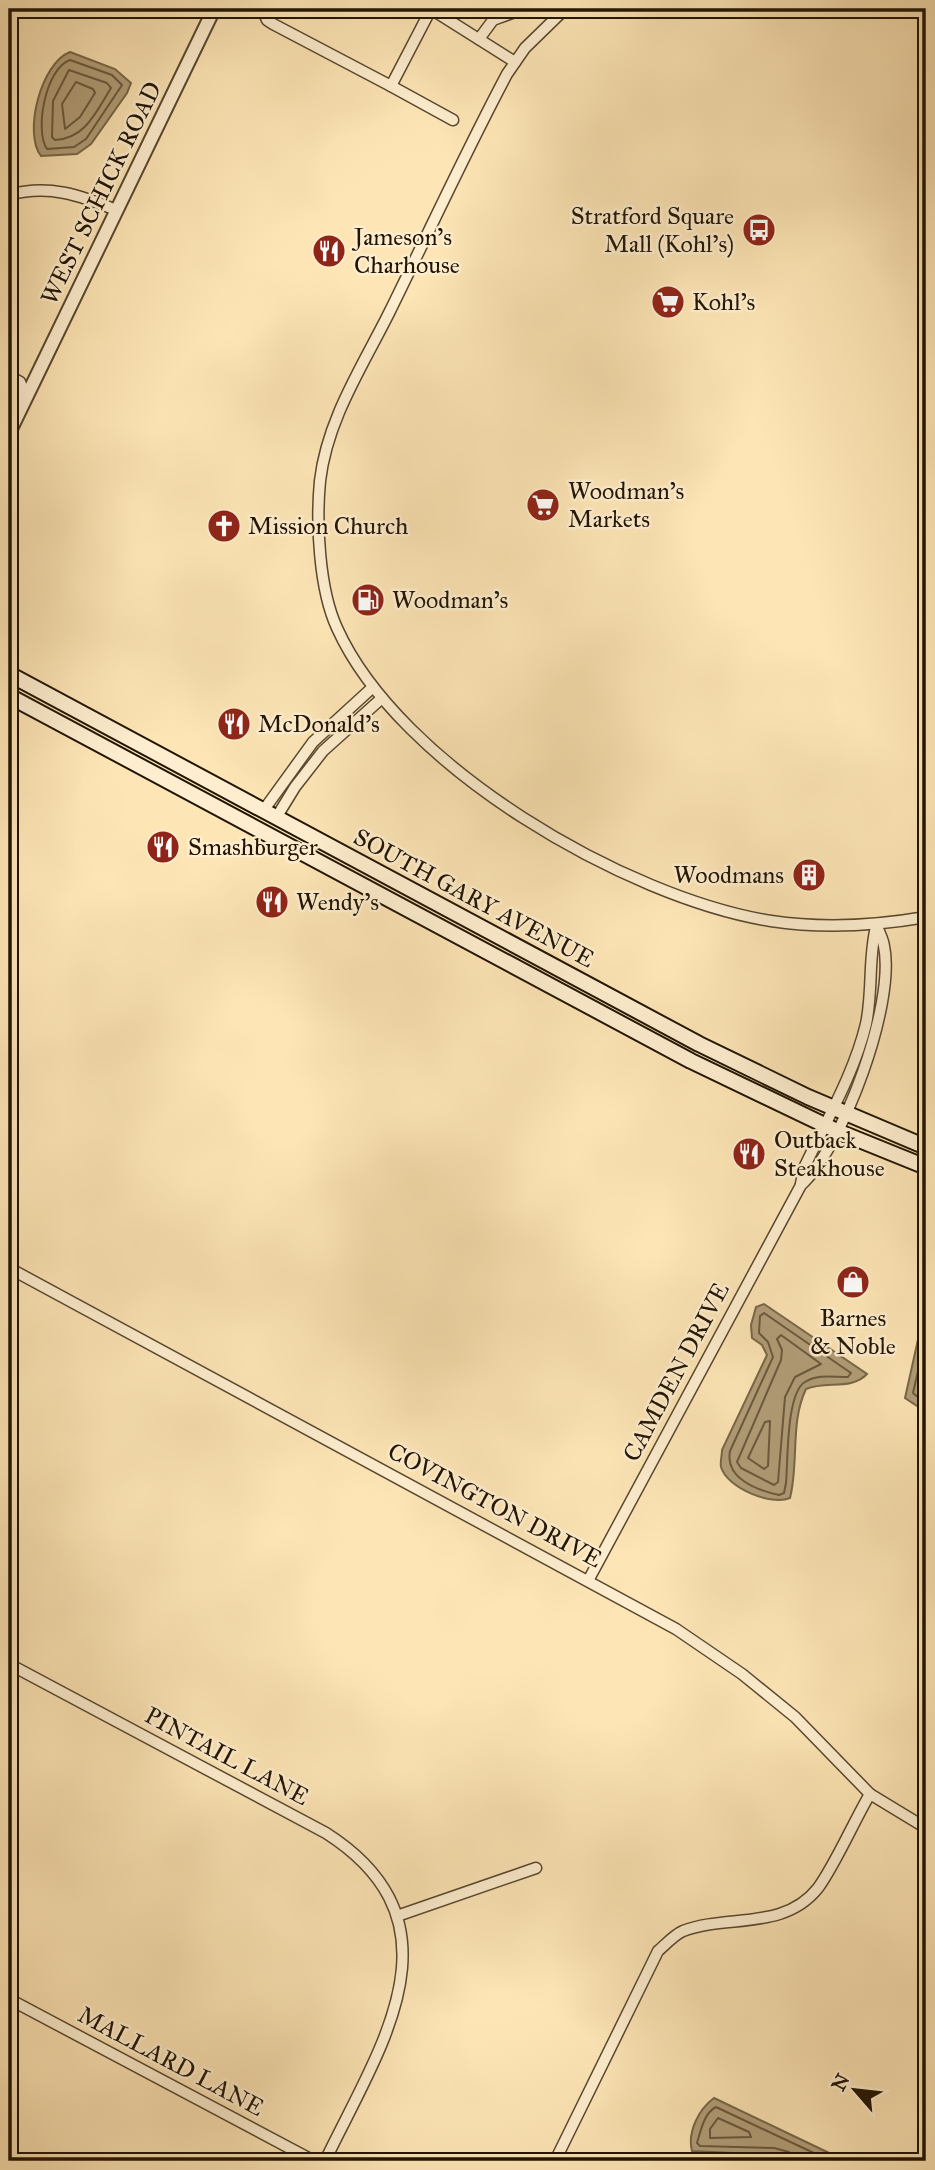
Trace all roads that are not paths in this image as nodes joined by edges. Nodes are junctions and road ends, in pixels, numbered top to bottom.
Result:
1 (214, 9) edge
2 (262, 9) edge
3 (431, 9) edge
4 (523, 9) edge
5 (565, 9) edge
6 (479, 40) junction
7 (515, 62) junction
8 (391, 86) junction
9 (453, 120) dead end
10 (9, 195) edge
11 (116, 211) junction
12 (9, 376) edge
13 (9, 393) edge
14 (26, 396) junction
15 (9, 433) edge
16 (9, 674) edge
17 (373, 687) junction
18 (9, 696) edge
19 (382, 698) junction
20 (270, 815) junction
21 (926, 917) edge
22 (877, 926) junction
23 (839, 1111) junction
24 (830, 1128) junction
25 (926, 1147) edge
26 (926, 1167) edge
27 (9, 1268) edge
28 (589, 1579) junction
29 (9, 1664) edge
30 (870, 1794) junction
31 (926, 1828) edge
32 (536, 1868) dead end
33 (397, 1916) junction
34 (9, 1998) edge
35 (314, 2161) edge
36 (325, 2161) edge
37 (555, 2161) edge

1 - 11 street, WEST SCHICK ROAD
2 - 8 street
3 - 6 street
3 - 8 street
4 - 6 street
5 - 7 street
6 - 7 street
7 - 17 street
8 - 9 street
10 - 11 street
11 - 14 street, WEST SCHICK ROAD
12 - 14 street
13 - 14 street
14 - 15 street, WEST SCHICK ROAD
16 - 20 main road, SOUTH GARY AVENUE
17 - 19 street
17 - 20 street
18 - 24 main road, SOUTH GARY AVENUE
19 - 20 street
19 - 22 street
20 - 23 main road, SOUTH GARY AVENUE
21 - 22 street
22 - 23 street, CAMDEN DRIVE
23 - 24 street, CAMDEN DRIVE
23 - 25 main road, SOUTH GARY AVENUE
24 - 26 main road, SOUTH GARY AVENUE
24 - 28 street, CAMDEN DRIVE
27 - 28 street, COVINGTON DRIVE
28 - 30 street, COVINGTON DRIVE
29 - 33 street, PINTAIL LANE
30 - 31 street, COVINGTON DRIVE
30 - 37 street
32 - 33 street
33 - 36 street
34 - 35 street, MALLARD LANE

